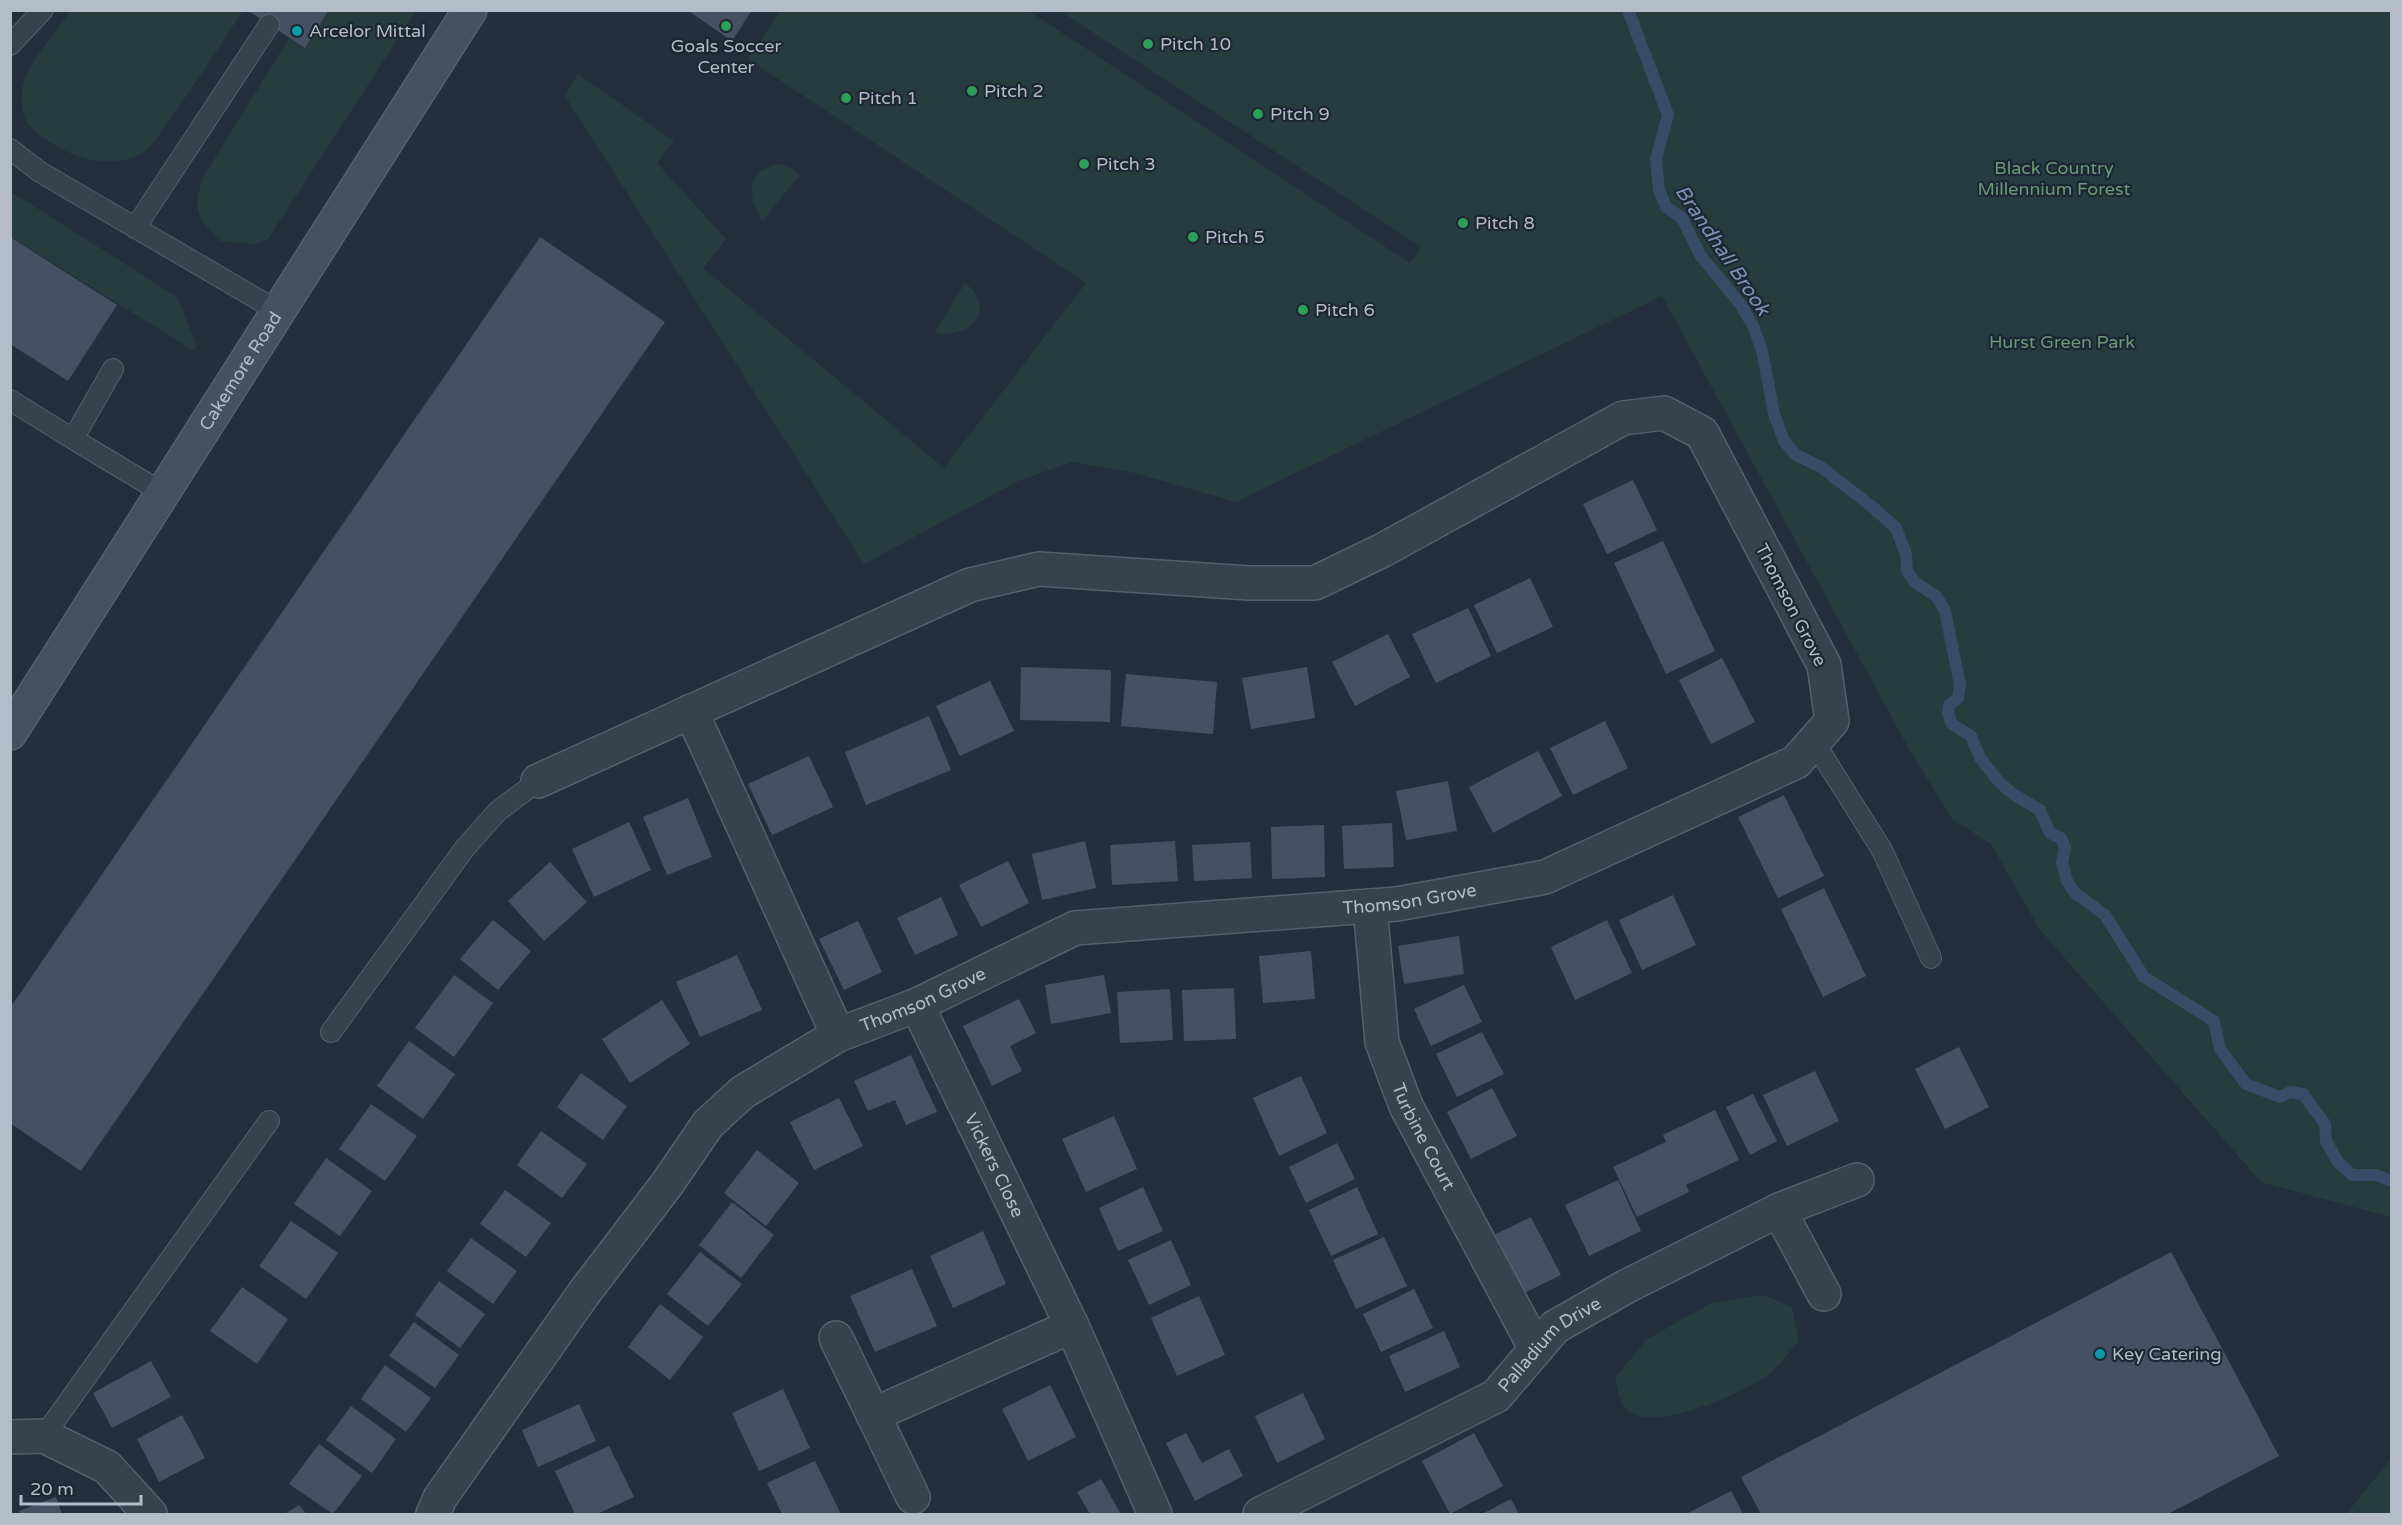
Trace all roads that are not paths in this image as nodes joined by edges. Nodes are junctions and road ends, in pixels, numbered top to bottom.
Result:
1 (44, 10) edge
2 (470, 10) edge
3 (269, 25) dead end
4 (10, 45) edge
5 (10, 149) edge
6 (135, 228) junction
7 (278, 311) junction
8 (113, 369) dead end
9 (10, 400) edge
10 (73, 439) junction
11 (163, 493) junction
12 (691, 711) junction
13 (10, 733) edge
14 (1814, 742) junction
15 (538, 781) joint
16 (1370, 906) junction
17 (1931, 958) dead end
18 (917, 1005) junction
19 (331, 1032) dead end
20 (838, 1035) junction
21 (269, 1121) dead end
22 (1857, 1180) dead end
23 (1779, 1210) junction
24 (1824, 1294) dead end
25 (1072, 1326) junction
26 (836, 1338) dead end
27 (1536, 1349) junction
28 (873, 1415) junction
29 (44, 1436) junction
30 (10, 1437) edge
31 (913, 1497) dead end
32 (150, 1515) edge
33 (432, 1515) edge
34 (1155, 1515) edge
35 (1260, 1515) edge

1 - 4 lane
2 - 7 main road, Cakemore Road
3 - 6 lane
5 - 6 lane
6 - 7 lane
7 - 11 main road, Cakemore Road
8 - 10 lane
9 - 10 lane
10 - 11 lane
11 - 13 main road, Cakemore Road
12 - 14 street, Thomson Grove
12 - 15 street, Thomson Grove
12 - 20 street
14 - 16 street, Thomson Grove
14 - 17 lane
15 - 19 lane
16 - 18 street, Thomson Grove
16 - 27 street, Turbine Court
18 - 20 street, Thomson Grove
18 - 25 street, Vickers Close
20 - 33 street, Thomson Grove
21 - 29 lane
22 - 23 street, Palladium Drive
23 - 24 street
23 - 27 street, Palladium Drive
25 - 28 street
25 - 34 street, Vickers Close
26 - 28 street
27 - 35 street, Palladium Drive
28 - 31 street
29 - 30 street
29 - 32 street

